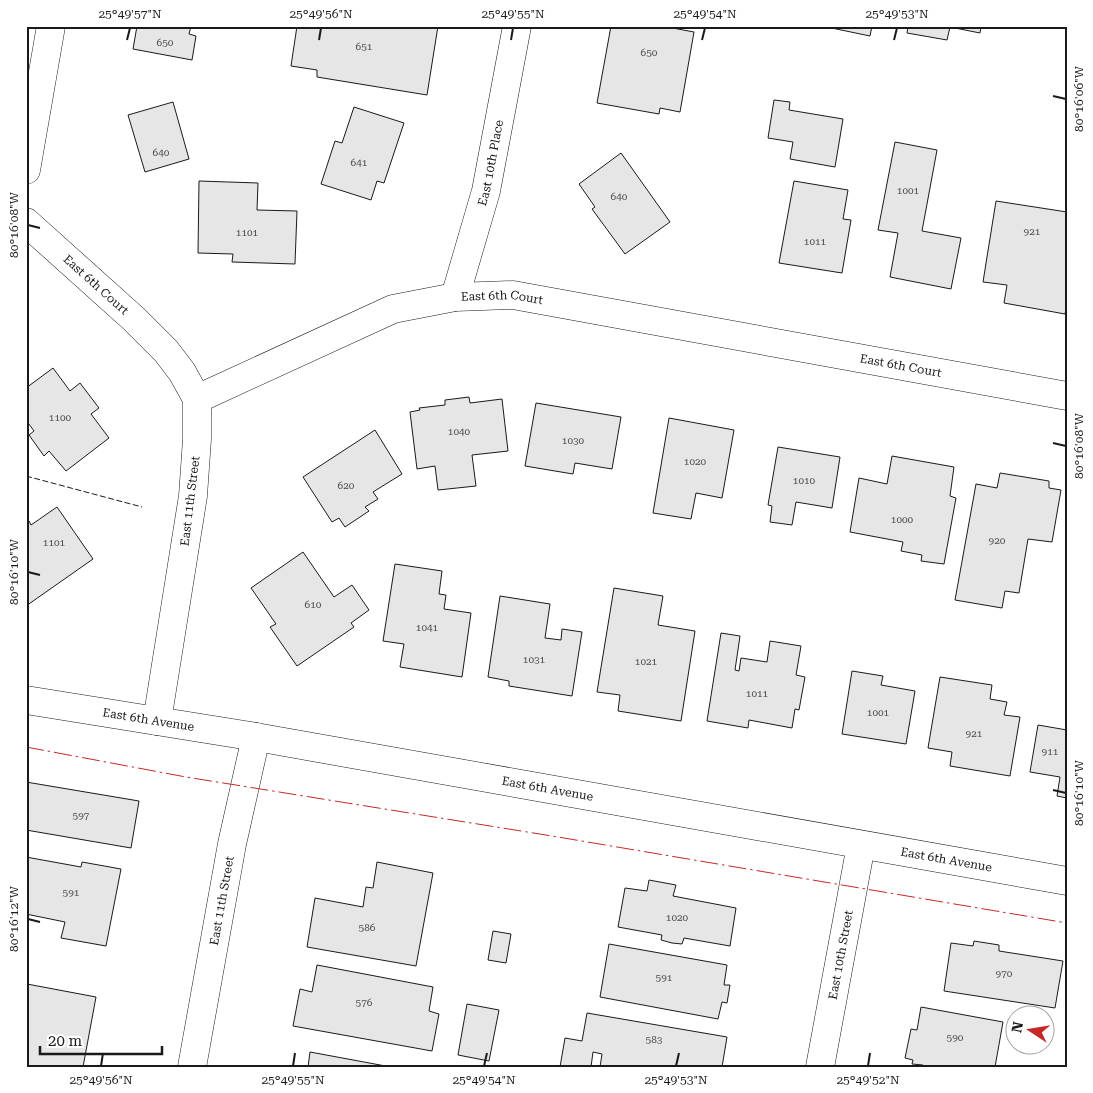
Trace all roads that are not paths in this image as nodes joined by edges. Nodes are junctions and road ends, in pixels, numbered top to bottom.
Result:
1 (51, 26) edge
2 (517, 26) edge
3 (26, 170) edge
4 (26, 222) edge
5 (455, 297) junction
6 (1067, 396) edge
7 (197, 399) junction
8 (26, 700) edge
9 (157, 721) junction
10 (256, 737) junction
11 (861, 845) junction
12 (1067, 881) edge
13 (192, 1067) edge
14 (820, 1067) edge

1 - 3 street
2 - 5 street, East 10th Place
4 - 7 street, East 6th Court
5 - 6 street, East 6th Court
5 - 7 street, East 6th Court
7 - 9 street, East 11th Street
8 - 9 street, East 6th Avenue
9 - 10 street, East 6th Avenue
10 - 11 street, East 6th Avenue
10 - 13 street, East 11th Street
11 - 12 street, East 6th Avenue
11 - 14 street, East 10th Street

